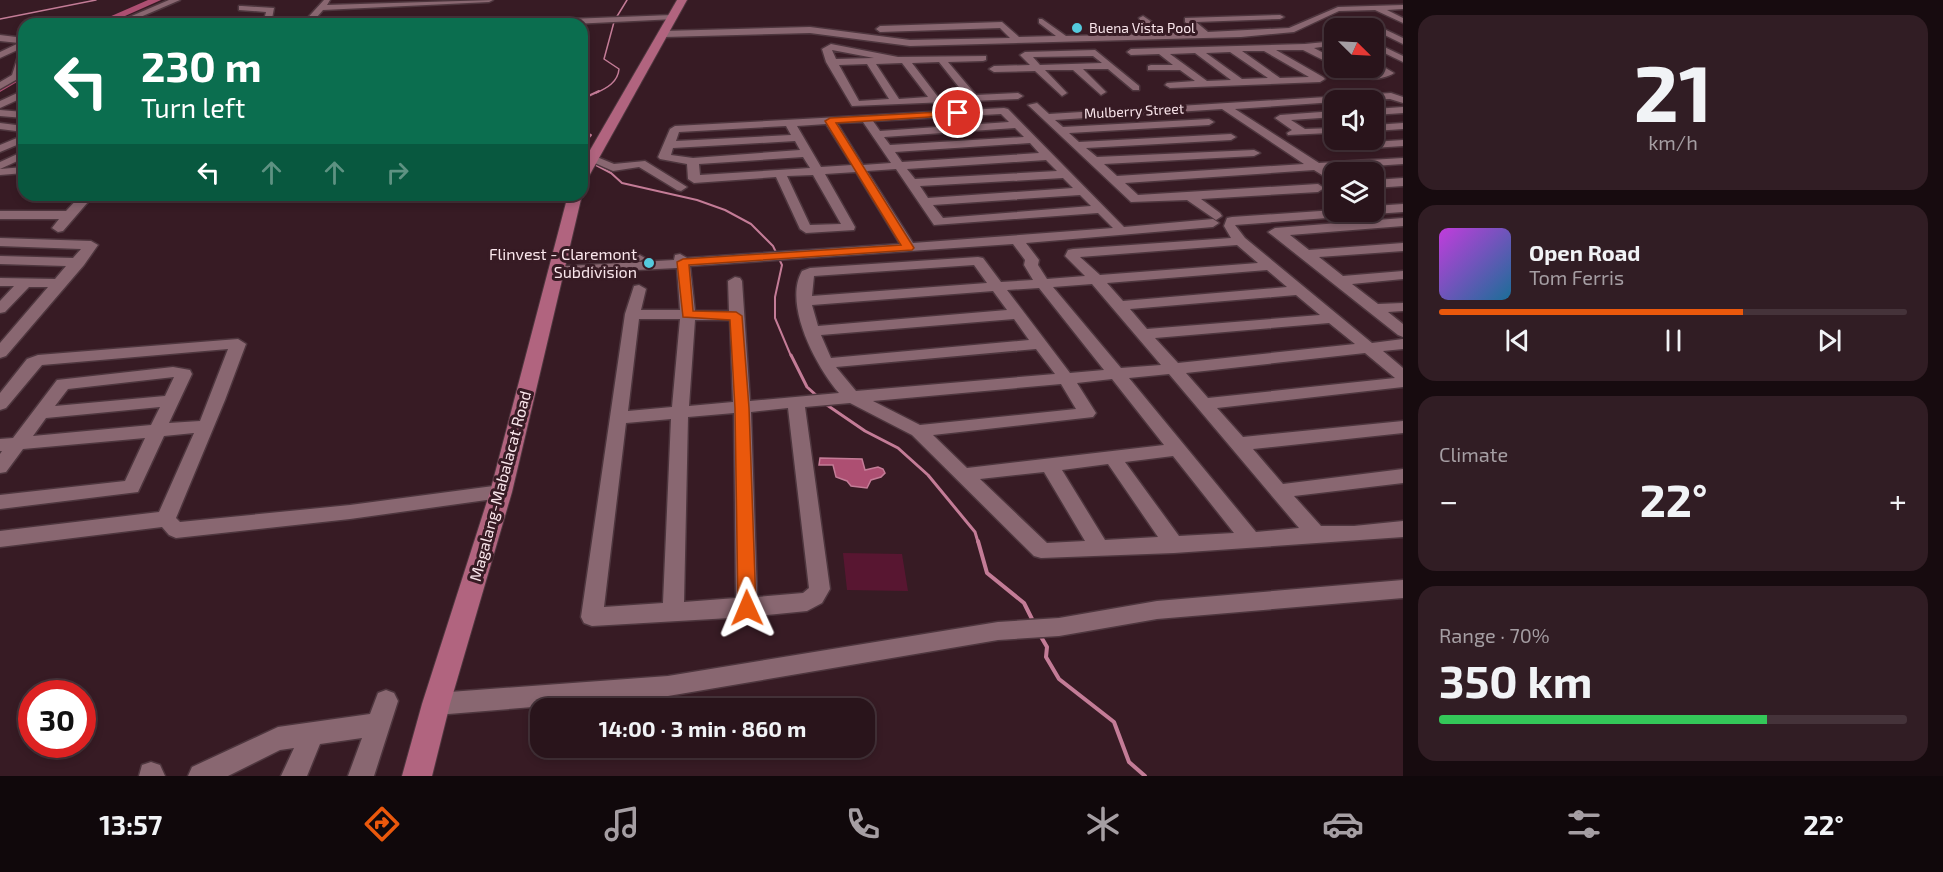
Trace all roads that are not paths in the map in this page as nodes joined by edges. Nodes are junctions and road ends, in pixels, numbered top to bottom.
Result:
1 (176, 0) edge
2 (328, 0) edge
3 (489, 0) edge
4 (682, 0) edge
5 (1375, 7) junction
6 (1403, 7) edge
7 (321, 8) junction
8 (244, 12) dead end
9 (672, 17) junction
10 (1280, 17) dead end
11 (132, 18) edge
12 (268, 18) edge
13 (312, 18) edge
14 (1143, 18) dead end
15 (588, 21) edge
16 (1042, 21) dead end
17 (1402, 21) edge
18 (880, 29) dead end
19 (1384, 33) edge
20 (1205, 34) junction
21 (1241, 34) junction
22 (670, 35) junction
23 (1165, 36) junction
24 (0, 38) edge
25 (1064, 39) junction
26 (1018, 40) junction
27 (18, 41) edge
28 (1403, 41) edge
29 (968, 42) junction
30 (1324, 44) edge
31 (18, 45) edge
32 (1305, 47) junction
33 (1266, 48) junction
34 (1232, 49) junction
35 (1384, 49) edge
36 (1197, 50) junction
37 (1161, 51) junction
38 (1131, 52) dead end
39 (0, 55) edge
40 (1324, 57) edge
41 (983, 58) junction
42 (1403, 58) edge
43 (941, 59) junction
44 (901, 60) junction
45 (870, 61) junction
46 (831, 62) junction
47 (1110, 66) junction
48 (1075, 67) junction
49 (1183, 67) junction
50 (1037, 68) junction
51 (1151, 68) dead end
52 (994, 69) junction
53 (18, 71) edge
54 (1240, 81) junction
55 (1278, 81) junction
56 (1205, 84) junction
57 (1323, 84) junction
58 (1170, 85) dead end
59 (1377, 85) dead end
60 (0, 86) edge
61 (1349, 87) dead end
62 (1136, 88) dead end
63 (1329, 90) edge
64 (1354, 90) edge
65 (1291, 91) dead end
66 (1101, 92) dead end
67 (1260, 92) dead end
68 (1228, 93) dead end
69 (1183, 95) dead end
70 (18, 96) edge
71 (1154, 97) dead end
72 (973, 98) junction
73 (1122, 99) dead end
74 (1384, 99) edge
75 (1401, 99) edge
76 (935, 100) junction
77 (1092, 100) dead end
78 (1324, 100) edge
79 (1025, 101) junction
80 (1308, 101) junction
81 (896, 102) junction
82 (4, 103) edge
83 (1277, 103) junction
84 (1245, 104) junction
85 (1224, 106) junction
86 (1196, 108) junction
87 (1170, 110) junction
88 (1403, 110) edge
89 (1139, 111) junction
90 (1384, 111) edge
91 (0, 113) edge
92 (1108, 113) junction
93 (18, 114) edge
94 (1324, 114) edge
95 (1076, 115) junction
96 (1046, 117) junction
97 (866, 119) junction
98 (830, 121) junction
99 (1209, 122) junction
100 (790, 123) junction
101 (1018, 125) junction
102 (0, 126) edge
103 (1403, 126) edge
104 (1384, 127) edge
105 (18, 128) edge
106 (1060, 130) junction
107 (1324, 131) edge
108 (1303, 132) junction
109 (877, 134) junction
110 (1268, 135) junction
111 (1231, 137) junction
112 (799, 138) junction
113 (0, 139) edge
114 (18, 140) edge
115 (1033, 140) junction
116 (18, 142) edge
117 (1403, 143) edge
118 (1384, 144) edge
119 (669, 145) junction
120 (1076, 145) junction
121 (0, 149) edge
122 (887, 149) junction
123 (1364, 150) edge
124 (807, 153) junction
125 (1254, 153) junction
126 (1049, 156) junction
127 (18, 158) edge
128 (592, 158) junction
129 (693, 161) junction
130 (1094, 161) junction
131 (1403, 161) edge
132 (1384, 162) joint
133 (588, 165) edge
134 (899, 165) junction
135 (1324, 166) edge
136 (1316, 167) junction
137 (859, 168) junction
138 (2, 169) edge
139 (18, 170) edge
140 (1277, 170) junction
141 (817, 171) junction
142 (1324, 172) edge
143 (780, 174) junction
144 (1066, 174) junction
145 (1115, 180) junction
146 (1384, 181) edge
147 (1403, 182) edge
148 (912, 183) junction
149 (681, 186) dead end
150 (1302, 188) junction
151 (1318, 188) dead end
152 (1084, 192) junction
153 (1190, 196) junction
154 (83, 201) edge
155 (574, 201) edge
156 (925, 202) junction
157 (1384, 208) edge
158 (1403, 208) edge
159 (1100, 209) junction
160 (0, 215) edge
161 (71, 215) junction
162 (1324, 215) edge
163 (1213, 219) junction
164 (1403, 222) edge
165 (1231, 224) junction
166 (1118, 226) junction
167 (58, 228) dead end
168 (1013, 241) junction
169 (1240, 241) junction
170 (0, 242) edge
171 (906, 244) junction
172 (1403, 247) edge
173 (1307, 254) junction
174 (0, 260) edge
175 (681, 260) junction
176 (78, 262) junction
177 (558, 263) junction
178 (1271, 266) junction
179 (1403, 275) edge
180 (1095, 278) junction
181 (1340, 280) junction
182 (735, 281) dead end
183 (0, 282) edge
184 (1042, 282) junction
185 (25, 283) junction
186 (60, 283) junction
187 (995, 285) junction
188 (639, 289) dead end
189 (1299, 290) junction
190 (803, 301) junction
191 (1119, 306) junction
192 (1, 307) edge
193 (1403, 307) edge
194 (1375, 309) junction
195 (632, 314) junction
196 (1016, 314) junction
197 (687, 315) junction
198 (736, 316) junction
199 (1333, 318) junction
200 (813, 331) junction
201 (1403, 332) edge
202 (1143, 334) junction
203 (1040, 344) junction
204 (1403, 344) edge
205 (1371, 347) junction
206 (0, 353) edge
207 (825, 363) junction
208 (1173, 369) junction
209 (1116, 373) junction
210 (1403, 375) edge
211 (1065, 377) junction
212 (1403, 382) edge
213 (852, 397) junction
214 (170, 401) junction
215 (801, 402) junction
216 (0, 404) edge
217 (1203, 404) junction
218 (742, 408) junction
219 (40, 412) junction
220 (680, 412) junction
221 (617, 418) junction
222 (206, 426) junction
223 (1403, 427) edge
224 (156, 431) junction
225 (918, 431) junction
226 (1238, 444) junction
227 (8, 445) edge
228 (1179, 449) junction
229 (1113, 458) junction
230 (1049, 464) junction
231 (0, 467) edge
232 (962, 475) junction
233 (1403, 476) edge
234 (1279, 491) junction
235 (501, 492) junction
236 (0, 502) edge
237 (166, 519) junction
238 (1403, 529) edge
239 (1316, 534) junction
240 (0, 539) edge
241 (1251, 540) junction
242 (1174, 545) junction
243 (1099, 548) junction
244 (1403, 590) edge
245 (747, 608) junction
246 (673, 612) junction
247 (386, 701) dead end
248 (436, 704) junction
249 (378, 724) junction
250 (312, 734) junction
251 (201, 776) edge
252 (294, 776) edge
253 (361, 776) edge
254 (417, 776) edge

1 - 11 street
2 - 7 street
3 - 7 street
4 - 9 main road
5 - 6 street
5 - 17 street
5 - 21 street
7 - 13 street
8 - 12 street
9 - 15 street
9 - 22 main road
10 - 20 street
14 - 23 street
16 - 25 street
18 - 26 street
19 - 28 street
20 - 21 street
20 - 23 street
21 - 33 street
22 - 29 street
22 - 128 main road
23 - 25 street
24 - 27 street
25 - 26 street
26 - 29 street
29 - 41 street
30 - 32 street
31 - 39 street
32 - 33 street
32 - 40 street
33 - 34 street
33 - 57 street
34 - 36 street
34 - 55 street
35 - 42 street
36 - 37 street
36 - 54 street
37 - 38 street
37 - 49 street
41 - 43 street
41 - 52 street
43 - 44 street
43 - 72 street
44 - 45 street
44 - 46 street
44 - 76 street
45 - 46 street
45 - 81 street
46 - 81 street
47 - 48 street
47 - 50 street
47 - 62 street
48 - 50 street
48 - 66 street
49 - 51 street
49 - 56 street
50 - 52 street
50 - 95 street
52 - 79 street
53 - 60 street
54 - 55 street
54 - 56 street
55 - 57 street
56 - 58 street
57 - 63 street
59 - 75 street
61 - 64 street
65 - 80 street
67 - 83 street
68 - 84 street
69 - 86 street
70 - 82 street
71 - 87 street
72 - 76 street
72 - 79 street
73 - 89 street
74 - 75 street
76 - 81 street
77 - 92 street
78 - 80 street
79 - 96 street
80 - 83 street
83 - 84 street
84 - 85 street
85 - 86 street
85 - 110 street
86 - 87 street
86 - 99 street
87 - 89 street
88 - 90 street
89 - 92 street
91 - 93 street
92 - 95 street
94 - 108 street
95 - 96 street
96 - 106 street
97 - 98 street
97 - 101 street
97 - 109 street
98 - 100 street
98 - 137 street
99 - 106 street, Mulberry Street
99 - 111 street
100 - 112 street
100 - 119 street
101 - 109 street
101 - 115 street
102 - 105 street
103 - 104 street
106 - 120 street
107 - 108 street
108 - 110 street
109 - 122 street
110 - 136 street
111 - 120 street
111 - 125 street
112 - 119 street
112 - 124 street
113 - 114 street
115 - 122 street
115 - 126 street
116 - 121 street
117 - 118 street
119 - 129 street
120 - 130 street
122 - 134 street
123 - 132 street
124 - 129 street
124 - 141 street
125 - 130 street
125 - 140 street
126 - 134 street
126 - 144 street
127 - 138 street
128 - 133 main road
128 - 149 street
129 - 143 street
130 - 145 street
131 - 132 street
134 - 137 street
134 - 148 street
135 - 136 street
136 - 140 street
136 - 142 street
137 - 141 street
137 - 171 street
138 - 139 street
140 - 145 street
140 - 150 street
141 - 143 street
141 - 143 street
144 - 148 street
144 - 152 street
145 - 153 street
146 - 147 street
148 - 156 street
150 - 151 street
150 - 153 street
152 - 156 street
152 - 159 street
153 - 163 street
154 - 161 street
155 - 177 main road, Magalang-Mabalacat Road
156 - 159 street
157 - 158 street
159 - 166 street
160 - 161 street
161 - 167 street
162 - 165 street
163 - 165 street
163 - 166 street
163 - 168 street
164 - 173 street
165 - 169 street
166 - 171 street
168 - 171 street
168 - 184 street
169 - 178 street
169 - 180 street
170 - 176 street
171 - 175 street
172 - 173 street
173 - 181 street
174 - 176 street
175 - 177 street
175 - 197 street
176 - 186 street
177 - 235 main road, Magalang-Mabalacat Road
178 - 180 street
178 - 189 street
179 - 181 street
180 - 184 street
180 - 191 street
181 - 194 street
182 - 198 street
183 - 185 street
184 - 187 street
184 - 209 street
185 - 186 street
185 - 192 street
186 - 206 street
187 - 190 street
187 - 190 street
187 - 196 street
188 - 195 street
189 - 191 street
189 - 199 street
190 - 200 street
191 - 202 street
193 - 194 street
194 - 201 street
195 - 197 street
195 - 221 street
196 - 200 street
196 - 203 street
197 - 198 street
197 - 220 street
198 - 218 street
199 - 202 street
199 - 205 street
200 - 207 street
202 - 208 street
203 - 207 street
203 - 211 street
204 - 205 street
205 - 208 street
205 - 210 street
207 - 213 street
208 - 209 street
208 - 217 street
209 - 211 street
209 - 228 street
211 - 213 street
211 - 225 street
212 - 217 street
213 - 215 street
213 - 225 street
214 - 219 street
214 - 219 street
214 - 224 street
215 - 218 street
215 - 245 street
216 - 222 street
217 - 226 street
218 - 220 street
218 - 245 street
219 - 227 street
220 - 221 street
220 - 246 street
221 - 246 street
222 - 224 street
222 - 237 street
223 - 226 street
224 - 227 street
224 - 236 street
225 - 232 street
226 - 234 street
227 - 231 street
228 - 229 street
228 - 241 street
229 - 230 street
229 - 242 street
230 - 232 street
230 - 243 street
232 - 243 street
233 - 234 street
234 - 239 street
235 - 237 street
235 - 248 main road, Magalang-Mabalacat Road
237 - 240 street
238 - 239 street
239 - 241 street
241 - 242 street
242 - 243 street
244 - 248 street
245 - 246 street
247 - 249 street
248 - 254 main road, Magalang-Mabalacat Road
249 - 250 street
249 - 253 street
250 - 251 street
250 - 252 street

